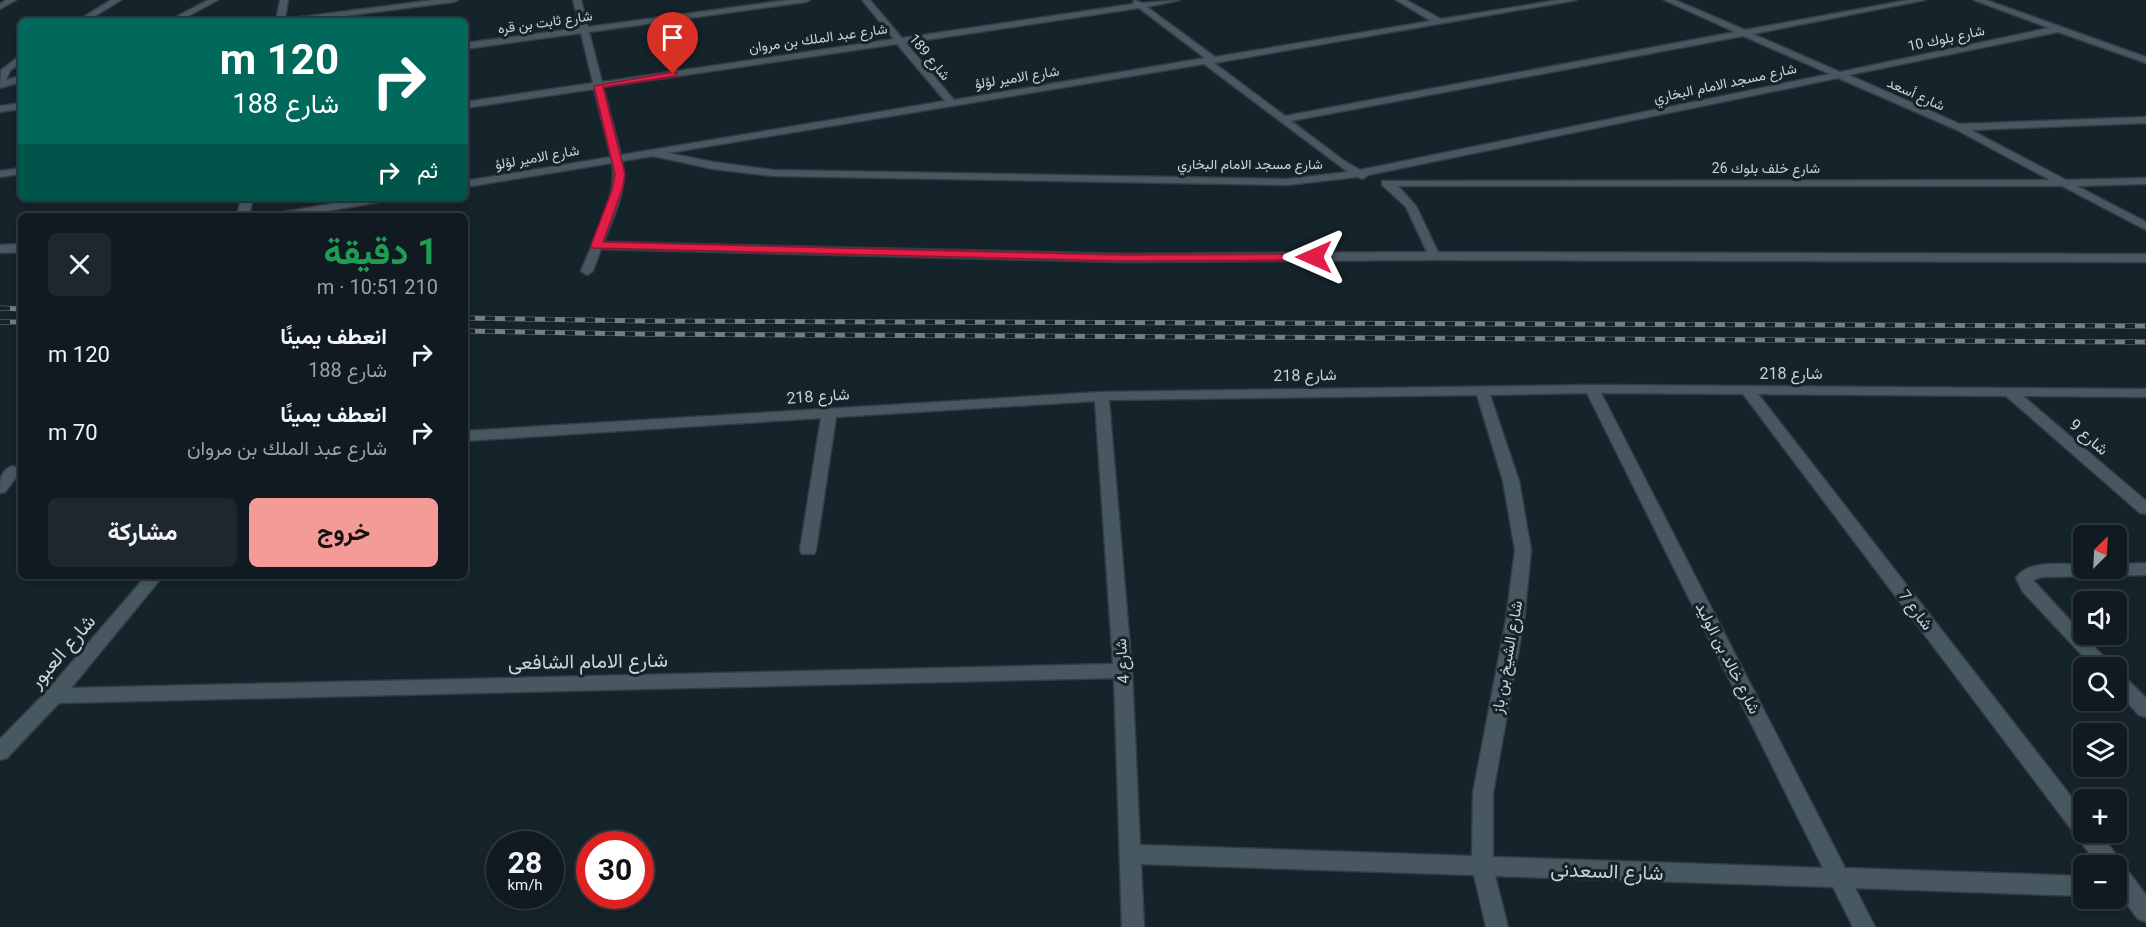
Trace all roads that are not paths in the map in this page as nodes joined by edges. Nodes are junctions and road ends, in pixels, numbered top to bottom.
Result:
1 (12, 0) edge
2 (117, 0) edge
3 (214, 0) edge
4 (284, 0) edge
5 (454, 0) edge
6 (577, 0) edge
7 (806, 0) edge
8 (866, 0) edge
9 (1176, 0) edge
10 (1400, 0) edge
11 (1573, 0) edge
12 (1668, 0) edge
13 (1921, 0) edge
14 (1978, 0) edge
15 (1137, 3) edge
16 (0, 7) edge
17 (86, 18) edge
18 (178, 18) edge
19 (281, 18) edge
20 (309, 18) edge
21 (1439, 22) junction
22 (2058, 29) junction
23 (584, 30) junction
24 (1743, 33) junction
25 (900, 41) junction
26 (468, 46) edge
27 (18, 60) edge
28 (2146, 60) edge
29 (1209, 61) junction
30 (1839, 74) junction
31 (18, 81) edge
32 (0, 84) edge
33 (598, 86) junction
34 (951, 103) junction
35 (468, 105) edge
36 (18, 106) edge
37 (0, 109) edge
38 (1285, 119) junction
39 (2146, 120) edge
40 (1959, 127) junction
41 (654, 153) junction
42 (616, 159) junction
43 (18, 171) edge
44 (0, 174) edge
45 (1359, 175) junction
46 (2146, 180) edge
47 (1386, 183) junction
48 (2066, 183) junction
49 (468, 184) edge
50 (367, 201) edge
51 (296, 213) edge
52 (2146, 226) edge
53 (596, 245) junction
54 (18, 248) edge
55 (0, 249) edge
56 (1434, 256) junction
57 (2146, 258) edge
58 (587, 271) dead end
59 (1592, 389) junction
60 (1482, 390) junction
61 (1748, 391) junction
62 (2008, 391) junction
63 (2146, 393) edge
64 (1102, 396) junction
65 (829, 413) junction
66 (468, 436) edge
67 (11, 471) edge
68 (0, 488) edge
69 (2146, 509) edge
70 (808, 550) dead end
71 (2146, 568) edge
72 (152, 579) edge
73 (2095, 657) edge
74 (1123, 671) junction
75 (2127, 690) edge
76 (54, 696) junction
77 (2146, 710) edge
78 (0, 752) edge
79 (2073, 815) edge
80 (2094, 843) edge
81 (1131, 854) junction
82 (2104, 855) edge
83 (1482, 866) junction
84 (1840, 879) junction
85 (2073, 886) edge
86 (2127, 889) edge
87 (2146, 912) edge
88 (1133, 927) edge
89 (1497, 927) edge
90 (1864, 927) edge

1 - 16 street
2 - 17 street
3 - 18 street
4 - 19 street
5 - 20 street
6 - 23 street
7 - 23 street, شارع ثابت بن قره
8 - 25 street, شارع 189
9 - 15 street, شارع عبد الملك بن مروان
10 - 21 street
11 - 21 street, شارع الامير لؤلؤ
12 - 24 street, شارع أسعد
13 - 24 street
14 - 22 street
15 - 25 street, شارع عبد الملك بن مروان
15 - 29 street
21 - 29 street, شارع الامير لؤلؤ
22 - 28 street
22 - 30 street, شارع بلوك 10
23 - 26 street, شارع ثابت بن قره
23 - 33 street
24 - 30 street, شارع أسعد
24 - 38 street
25 - 33 street, شارع عبد الملك بن مروان
25 - 34 street, شارع 189
27 - 32 street
29 - 34 street, شارع الامير لؤلؤ
29 - 38 street
30 - 40 street, شارع أسعد
30 - 45 street, شارع مسجد الامام البخاري
31 - 32 street
33 - 35 street, شارع عبد الملك بن مروان
33 - 42 street
34 - 41 street, شارع الامير لؤلؤ
36 - 37 street
38 - 45 street
39 - 40 street
40 - 48 street, شارع أسعد
41 - 42 street, شارع الامير لؤلؤ
41 - 45 street, شارع مسجد الامام البخاري
42 - 49 street, شارع الامير لؤلؤ
42 - 53 street
43 - 44 street
45 - 47 street
46 - 48 street, شارع خلف بلوك 26
47 - 48 street, شارع خلف بلوك 26
47 - 56 street
48 - 52 street, شارع أسعد
50 - 51 street
53 - 56 street
53 - 58 street
54 - 55 street
56 - 57 street
59 - 60 street, شارع 218
59 - 61 street, شارع 218
59 - 84 street, شارع خالد بن الوليد
60 - 64 street, شارع 218
60 - 83 street, شارع الشيخ بن باز
61 - 62 street, شارع 218
61 - 79 street, شارع 7
62 - 63 street, شارع 218
62 - 69 street, شارع 9
64 - 65 street, شارع 218
64 - 74 street, شارع 4
65 - 66 street, شارع 218
65 - 70 street
67 - 68 street
71 - 73 street
72 - 76 street, شارع العبور
74 - 76 street, شارع الامام الشافعى
74 - 81 street, شارع 4
75 - 77 street
76 - 78 street, شارع العبور
80 - 82 street
81 - 83 street, شارع السعدنى
81 - 88 street, شارع 4
83 - 84 street, شارع السعدنى
83 - 89 street, شارع الشيخ بن باز
84 - 85 street, شارع السعدنى
84 - 90 street, شارع خالد بن الوليد
86 - 87 street

